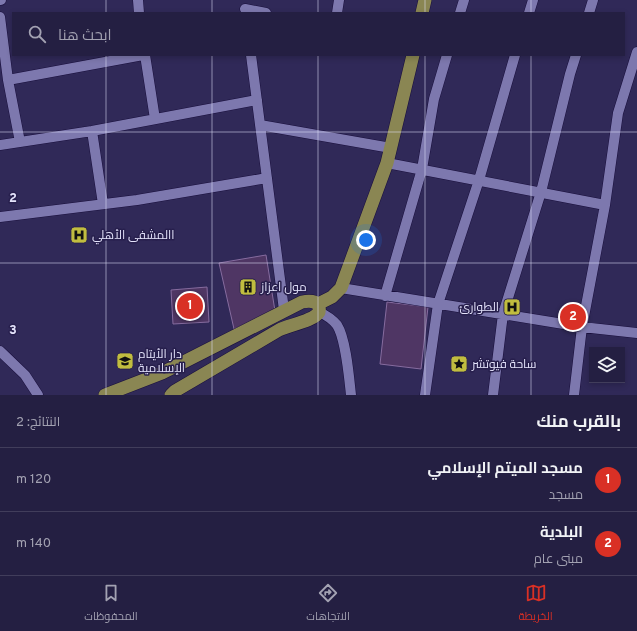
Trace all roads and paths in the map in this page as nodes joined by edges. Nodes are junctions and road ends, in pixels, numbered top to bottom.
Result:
1 (138, 0) edge
2 (340, 0) edge
3 (426, 0) edge
4 (464, 0) edge
5 (533, 0) edge
6 (593, 0) edge
7 (245, 7) edge
8 (139, 12) edge
9 (262, 12) edge
10 (336, 12) edge
11 (422, 12) edge
12 (460, 12) edge
13 (529, 12) edge
14 (589, 12) edge
15 (0, 17) edge
16 (637, 52) edge
17 (139, 56) edge
18 (144, 56) edge
19 (251, 56) edge
20 (413, 56) edge
21 (447, 56) edge
22 (515, 56) edge
23 (576, 56) edge
24 (8, 80) junction
25 (257, 100) junction
26 (155, 119) junction
27 (260, 126) junction
28 (92, 131) junction
29 (20, 142) junction
30 (0, 145) edge
31 (391, 148) junction
32 (388, 163) junction
33 (422, 169) junction
34 (267, 178) junction
35 (479, 180) junction
36 (541, 192) junction
37 (102, 204) junction
38 (605, 205) junction
39 (0, 217) edge
40 (341, 288) junction
41 (385, 296) junction
42 (438, 304) junction
43 (319, 308) junction
44 (284, 310) junction
45 (503, 314) junction
46 (582, 327) junction
47 (637, 333) edge
48 (0, 351) edge
49 (162, 373) junction
50 (173, 393) edge
51 (38, 395) edge
52 (105, 395) edge
53 (352, 395) edge
54 (424, 395) edge
55 (493, 395) edge
56 (574, 395) edge

1 - 8 street
2 - 10 street
3 - 11 main road
4 - 12 street
5 - 13 street
6 - 14 street
7 - 9 street
15 - 24 street
16 - 38 street
17 - 24 street
18 - 26 street
19 - 25 street
20 - 31 main road
21 - 33 street
22 - 35 street
23 - 36 street
24 - 29 street
25 - 26 street
25 - 27 street
26 - 28 street
27 - 31 street
27 - 34 street
28 - 29 street
28 - 37 street
29 - 30 street
31 - 32 main road
32 - 33 street
32 - 40 main road
33 - 35 street
33 - 41 street
34 - 37 street
34 - 44 street
35 - 36 street
35 - 42 street
36 - 38 street
36 - 45 street
37 - 39 street
38 - 46 street
40 - 41 street
40 - 43 main road
41 - 42 street
42 - 45 street
42 - 54 street
43 - 44 main road
43 - 50 main road
43 - 53 street
44 - 49 main road
45 - 46 street
45 - 55 street
46 - 47 street
46 - 56 street
48 - 51 street
49 - 50 main road
49 - 52 main road

